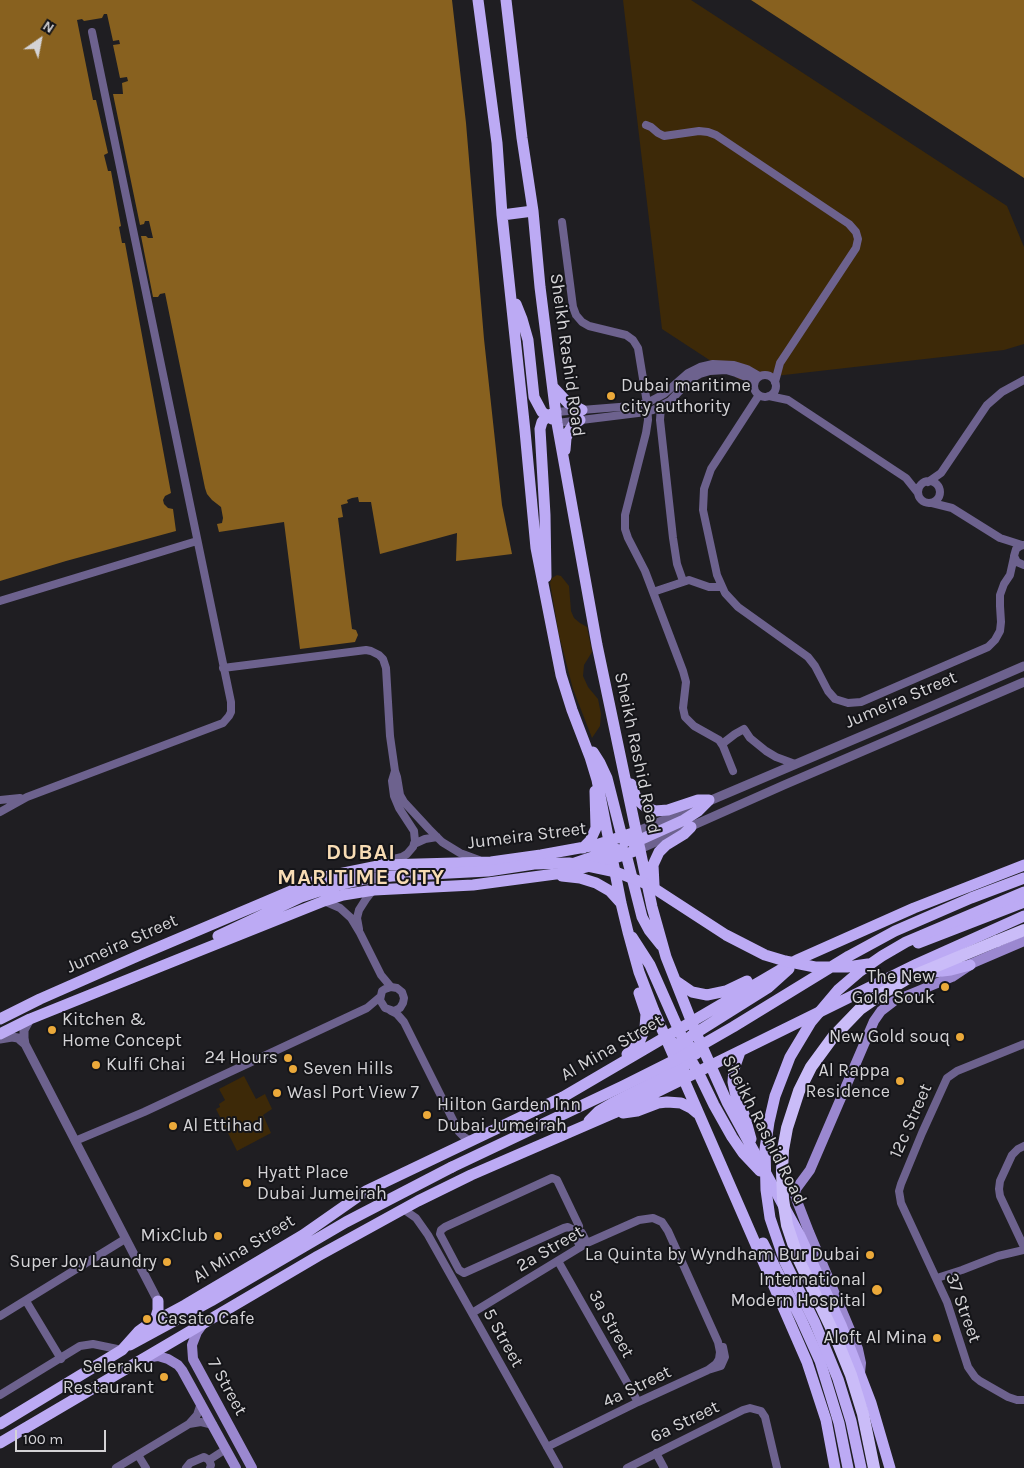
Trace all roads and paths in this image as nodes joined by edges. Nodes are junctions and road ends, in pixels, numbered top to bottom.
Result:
1 (478, 0) edge
2 (506, 0) edge
3 (92, 32) dead end
4 (646, 125) dead end
5 (532, 212) junction
6 (502, 215) junction
7 (562, 222) dead end
8 (511, 291) junction
9 (780, 363) junction
10 (761, 376) junction
11 (1024, 380) edge
12 (754, 383) junction
13 (775, 383) junction
14 (552, 386) junction
15 (759, 396) junction
16 (768, 396) junction
17 (788, 400) junction
18 (661, 406) junction
19 (648, 407) junction
20 (581, 415) junction
21 (553, 417) junction
22 (564, 459) junction
23 (941, 473) junction
24 (906, 478) junction
25 (927, 482) junction
26 (940, 490) junction
27 (918, 493) junction
28 (932, 503) junction
29 (952, 508) junction
30 (1000, 538) junction
31 (197, 541) junction
32 (1023, 545) edge
33 (1014, 556) junction
34 (1024, 565) edge
35 (1010, 575) junction
36 (683, 581) junction
37 (722, 587) junction
38 (653, 592) junction
39 (545, 599) junction
40 (0, 601) edge
41 (1024, 666) edge
42 (223, 668) junction
43 (1024, 682) edge
44 (585, 744) junction
45 (722, 744) junction
46 (795, 764) junction
47 (622, 768) junction
48 (395, 771) junction
49 (734, 771) dead end
50 (597, 780) junction
51 (27, 796) junction
52 (0, 800) edge
53 (709, 800) junction
54 (0, 809) edge
55 (691, 827) junction
56 (437, 837) junction
57 (414, 844) junction
58 (624, 846) junction
59 (583, 848) junction
60 (491, 862) junction
61 (1024, 865) edge
62 (367, 873) junction
63 (545, 875) junction
64 (1024, 878) edge
65 (374, 890) junction
66 (1024, 892) edge
67 (324, 901) junction
68 (1024, 902) edge
69 (621, 903) junction
70 (652, 907) junction
71 (1024, 916) edge
72 (1024, 930) edge
73 (628, 932) junction
74 (360, 933) junction
75 (1024, 941) edge
76 (663, 947) junction
77 (633, 952) junction
78 (796, 960) junction
79 (970, 965) junction
80 (160, 967) junction
81 (379, 972) junction
82 (899, 972) junction
83 (772, 974) junction
84 (676, 981) junction
85 (391, 987) junction
86 (381, 994) junction
87 (402, 1005) junction
88 (382, 1006) junction
89 (367, 1008) junction
90 (390, 1010) junction
91 (0, 1019) edge
92 (30, 1019) junction
93 (404, 1022) junction
94 (678, 1030) junction
95 (695, 1032) junction
96 (0, 1034) edge
97 (665, 1037) junction
98 (0, 1039) edge
99 (25, 1044) junction
100 (1024, 1044) edge
101 (679, 1048) junction
102 (740, 1052) junction
103 (693, 1057) junction
104 (711, 1066) junction
105 (698, 1072) junction
106 (602, 1074) junction
107 (682, 1074) junction
108 (614, 1113) junction
109 (699, 1114) junction
110 (585, 1126) junction
111 (459, 1132) junction
112 (471, 1141) junction
113 (76, 1144) junction
114 (1024, 1146) edge
115 (458, 1148) junction
116 (753, 1150) junction
117 (769, 1178) junction
118 (356, 1197) junction
119 (900, 1199) joint
120 (418, 1201) junction
121 (740, 1208) junction
122 (404, 1209) junction
123 (421, 1223) junction
124 (577, 1231) junction
125 (126, 1242) junction
126 (583, 1245) junction
127 (1023, 1246) edge
128 (558, 1261) junction
129 (273, 1265) junction
130 (938, 1281) junction
131 (26, 1301) junction
132 (158, 1301) junction
133 (175, 1310) junction
134 (471, 1311) junction
135 (0, 1316) edge
136 (155, 1320) junction
137 (206, 1321) junction
138 (122, 1350) junction
139 (144, 1358) junction
140 (61, 1359) junction
141 (722, 1359) joint
142 (860, 1373) junction
143 (0, 1395) edge
144 (1024, 1400) edge
145 (638, 1402) junction
146 (201, 1403) junction
147 (0, 1424) edge
148 (189, 1424) junction
149 (213, 1425) junction
150 (0, 1443) edge
151 (226, 1449) junction
152 (549, 1449) junction
153 (654, 1454) junction
154 (138, 1455) junction
155 (210, 1464) edge
156 (234, 1464) edge
157 (836, 1465) edge
158 (116, 1468) edge
159 (146, 1468) edge
160 (186, 1468) edge
161 (247, 1468) edge
162 (252, 1468) edge
163 (559, 1468) edge
164 (627, 1468) edge
165 (660, 1468) edge
166 (664, 1468) edge
167 (777, 1468) edge
168 (848, 1468) edge
169 (861, 1468) edge
170 (874, 1468) edge
171 (890, 1468) edge

1 - 6 main road, Sheikh Rashid Road
2 - 5 main road, Sheikh Rashid Road
3 - 31 street
4 - 9 street
5 - 6 main road
5 - 14 main road, Sheikh Rashid Road
6 - 8 main road, Sheikh Rashid Road
7 - 19 street
8 - 21 main road
8 - 39 main road, Sheikh Rashid Road
9 - 10 street
9 - 13 street
10 - 12 street
10 - 13 street
10 - 19 street
11 - 23 street
12 - 15 street
12 - 18 street
13 - 16 street
13 - 17 street
14 - 20 main road
14 - 21 main road, Sheikh Rashid Road
15 - 16 street
15 - 37 street
16 - 17 street
17 - 24 street
18 - 19 street
18 - 36 street
19 - 20 street
19 - 38 street
20 - 21 street
20 - 22 main road
21 - 22 main road, Sheikh Rashid Road
21 - 39 main road
22 - 47 main road, Sheikh Rashid Road
23 - 25 street
23 - 26 street
24 - 25 street
24 - 27 street
25 - 26 street
25 - 27 street
26 - 28 street
26 - 29 street
27 - 28 street
28 - 29 street
29 - 30 street
30 - 32 street
30 - 33 street
31 - 40 street
31 - 42 street
32 - 33 street
33 - 34 street
33 - 35 street
34 - 35 street
35 - 37 street
36 - 37 street
36 - 38 street
38 - 45 street
39 - 44 main road, Sheikh Rashid Road
41 - 46 street, Jumeira Street
42 - 48 street
42 - 51 street
43 - 55 street, Jumeira Street
44 - 50 main road, Sheikh Rashid Road
44 - 58 main road
45 - 46 street
45 - 49 street
46 - 53 street, Jumeira Street
47 - 53 main road
47 - 58 main road, Sheikh Rashid Road
48 - 56 street
48 - 57 street
50 - 58 main road, Sheikh Rashid Road
50 - 59 main road
51 - 52 street
51 - 54 street
53 - 58 main road
55 - 58 street, Jumeira Street
55 - 70 main road
56 - 57 street
56 - 60 street
57 - 62 street
58 - 59 main road, Jumeira Street
58 - 63 main road
58 - 69 main road, Sheikh Rashid Road
58 - 70 main road, Sheikh Rashid Road
58 - 76 main road
59 - 60 main road, Jumeira Street
60 - 62 main road, Jumeira Street
61 - 78 main road, Al Mina Street
62 - 68 main road, bridge
62 - 80 main road
62 - 91 main road, Jumeira Street
63 - 65 main road, Jumeira Street
63 - 69 main road
64 - 129 main road, bridge
65 - 67 main road, Jumeira Street
65 - 74 street
66 - 169 main road, bridge
67 - 74 street
67 - 80 main road, Jumeira Street
69 - 73 main road, Sheikh Rashid Road
70 - 76 main road, Sheikh Rashid Road
71 - 82 main road
72 - 170 highway, bridge
73 - 77 main road, Sheikh Rashid Road
73 - 94 main road
74 - 81 street
75 - 79 main road
76 - 84 main road, Sheikh Rashid Road
77 - 97 main road, Sheikh Rashid Road
77 - 106 main road
78 - 83 main road, Al Mina Street
78 - 95 main road
79 - 82 main road
79 - 142 main road
80 - 92 main road, Jumeira Street
81 - 85 street
81 - 86 street
82 - 102 main road
83 - 84 main road
83 - 95 main road, Al Mina Street
84 - 95 main road, Sheikh Rashid Road
85 - 86 street
85 - 87 street
86 - 88 street
86 - 89 street
87 - 90 street
87 - 93 street
88 - 89 street
88 - 90 street
89 - 113 street
90 - 93 street
92 - 96 main road, Jumeira Street
92 - 99 street
93 - 111 street
94 - 95 main road, Al Mina Street
94 - 97 main road, Al Mina Street
94 - 101 main road
95 - 101 main road
95 - 103 main road
95 - 104 main road, Sheikh Rashid Road
97 - 101 main road
97 - 106 main road, Al Mina Street
98 - 99 street
99 - 113 street
100 - 119 street, 12c Street
101 - 103 main road
101 - 107 main road
102 - 104 main road
102 - 116 main road
103 - 104 main road
103 - 105 main road
103 - 107 main road
104 - 105 main road
104 - 116 main road, Sheikh Rashid Road
105 - 107 main road
105 - 117 main road
106 - 112 main road, Al Mina Street
107 - 108 main road
107 - 109 main road
107 - 110 main road
108 - 109 main road
108 - 110 main road
109 - 121 main road
110 - 120 main road
111 - 112 street
111 - 115 street
112 - 115 main road, Al Mina Street
113 - 125 street
114 - 127 street
115 - 118 main road, Al Mina Street
116 - 117 main road, Sheikh Rashid Road
117 - 142 main road, Sheikh Rashid Road
118 - 129 main road
118 - 133 main road, Al Mina Street
119 - 130 street, 37 Street
120 - 122 main road
120 - 123 street, 5 Street
121 - 157 main road
121 - 168 main road
122 - 123 street, 5 Street
122 - 137 main road
123 - 134 street, 5 Street
124 - 124 street
124 - 126 street
125 - 131 street
125 - 132 street
126 - 128 street, 2a Street
126 - 141 street, 2a Street
127 - 130 street
128 - 134 street, 2a Street
128 - 145 street, 3a Street
129 - 138 main road
130 - 144 street, 37 Street
131 - 135 street
131 - 140 street
132 - 133 main road
132 - 136 main road
133 - 136 main road, Al Mina Street
134 - 152 street, 5 Street
136 - 138 main road, Al Mina Street
137 - 139 main road
137 - 162 main road, 7 Street
138 - 140 street
138 - 147 main road, Al Mina Street
139 - 146 main road, 7 Street
139 - 150 main road
140 - 143 street
141 - 145 street, 4a Street
142 - 171 main road, Sheikh Rashid Road
145 - 152 street, 4a Street
146 - 148 street
146 - 149 main road, 7 Street
148 - 149 street
148 - 154 street
149 - 151 main road, 7 Street
151 - 155 street
151 - 156 main road, 7 Street
152 - 163 street, 5 Street
153 - 164 street, 6a Street
153 - 165 street
153 - 166 street
153 - 167 street, 6a Street
154 - 158 street
154 - 159 street
155 - 160 street
156 - 161 main road

